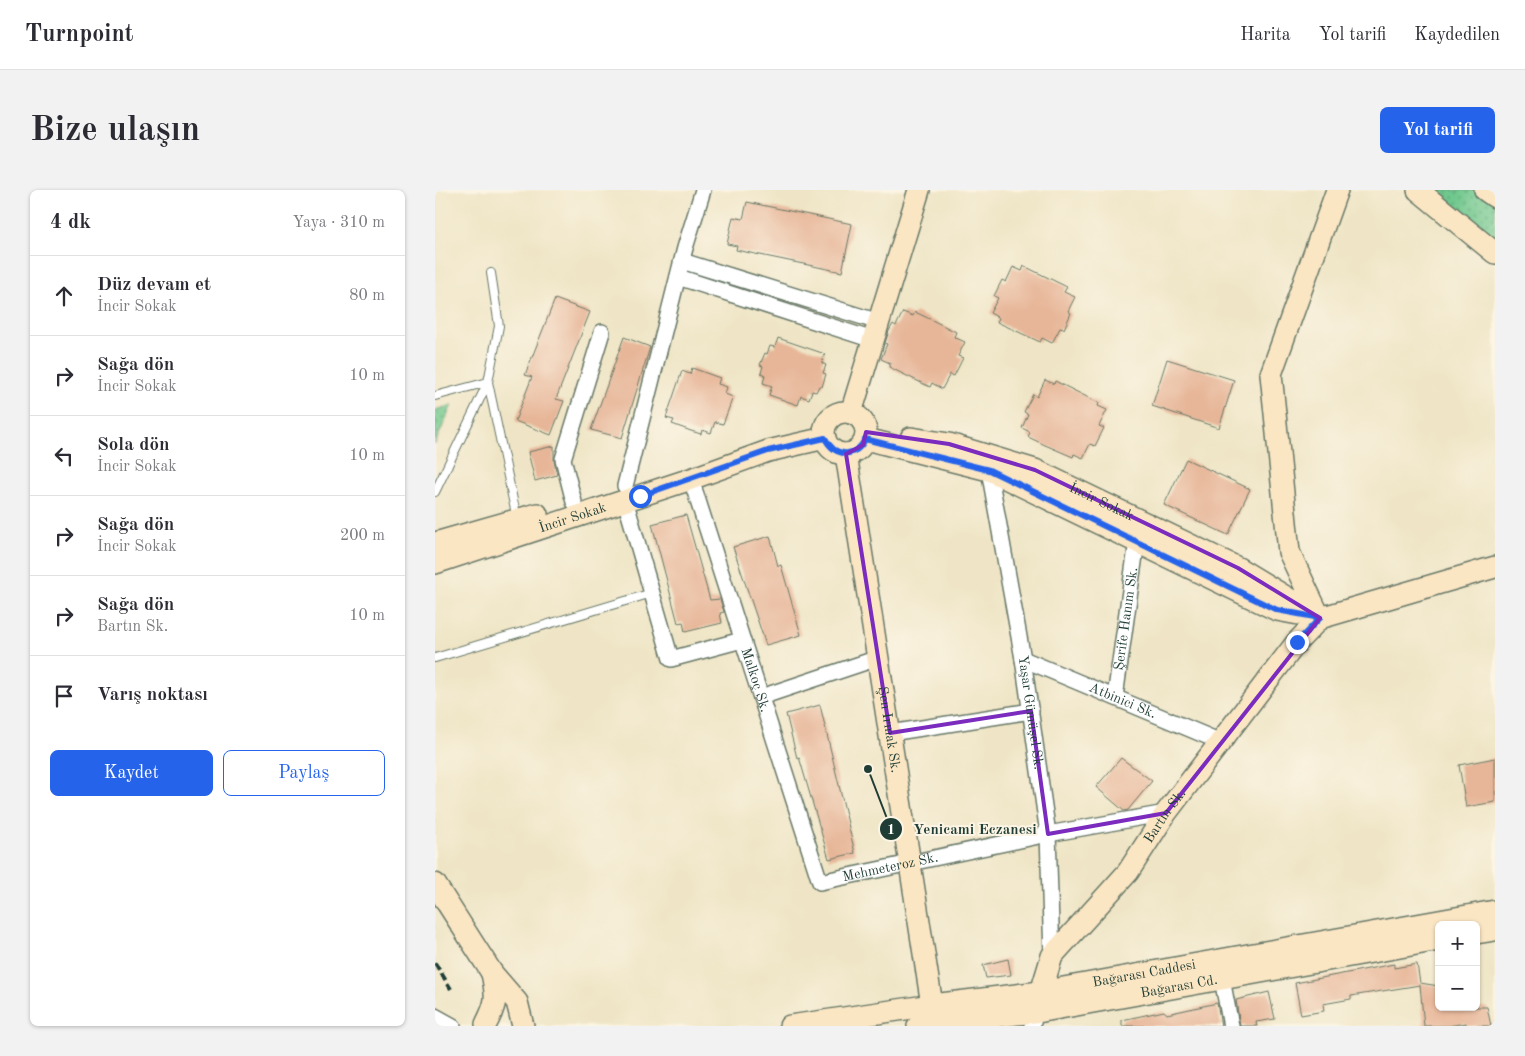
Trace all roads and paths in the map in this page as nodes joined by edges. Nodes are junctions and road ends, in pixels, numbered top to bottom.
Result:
1 (703, 190) edge
2 (919, 190) edge
3 (1337, 190) edge
4 (1418, 190) edge
5 (1485, 190) edge
6 (1495, 197) edge
7 (1495, 253) edge
8 (682, 261) junction
9 (491, 272) dead end
10 (678, 277) junction
11 (876, 331) junction
12 (602, 332) dead end
13 (488, 382) junction
14 (435, 396) edge
15 (851, 413) junction
16 (825, 434) junction
17 (866, 435) junction
18 (846, 454) junction
19 (989, 470) junction
20 (691, 479) junction
21 (435, 492) edge
22 (625, 493) junction
23 (574, 502) junction
24 (517, 520) junction
25 (1137, 541) junction
26 (435, 543) edge
27 (435, 562) edge
28 (1495, 567) edge
29 (652, 593) junction
30 (1320, 618) junction
31 (742, 640) junction
32 (435, 658) edge
33 (878, 658) junction
34 (1023, 659) junction
35 (1115, 697) junction
36 (761, 698) junction
37 (1031, 711) junction
38 (890, 733) junction
39 (1221, 742) junction
40 (1166, 813) junction
41 (1048, 834) junction
42 (910, 862) junction
43 (820, 882) joint
44 (435, 884) edge
45 (1491, 927) edge
46 (1435, 941) edge
47 (1052, 956) junction
48 (492, 973) junction
49 (1222, 979) junction
50 (1036, 1010) edge
51 (435, 1016) edge
52 (932, 1020) edge
53 (487, 1025) edge
54 (453, 1026) edge
55 (523, 1026) edge
56 (790, 1026) edge
57 (1231, 1026) edge

1 - 8 street
2 - 11 main road
3 - 30 main road
4 - 7 main road
5 - 6 main road
8 - 10 street
8 - 11 street
9 - 13 lane
10 - 11 street
10 - 22 street
11 - 15 main road
12 - 23 street
13 - 14 lane
13 - 21 lane
13 - 24 lane
15 - 16 main road
15 - 17 main road
16 - 18 main road
16 - 20 main road, İncir Sokak
16 - 22 main road, İncir Sokak
17 - 18 main road
17 - 19 main road, İncir Sokak
17 - 30 main road, İncir Sokak
18 - 33 main road, Şen Irmak Sk.
19 - 25 main road, İncir Sokak
19 - 34 street, Yaşar Gümüşel Sk.
20 - 22 main road, İncir Sokak
20 - 31 street, Malkoç Sk.
22 - 23 main road, İncir Sokak
22 - 27 main road, İncir Sokak
22 - 29 street
23 - 24 main road, İncir Sokak
24 - 26 main road, İncir Sokak
25 - 30 main road, İncir Sokak
25 - 35 street, Şerife Hanım Sk.
28 - 30 main road, İncir Sokak
29 - 31 street
29 - 32 lane
30 - 39 main road, Bartın Sk.
31 - 36 street, Malkoç Sk.
33 - 36 street
33 - 38 main road, Şen Irmak Sk.
34 - 35 street, Atbinici Sk.
34 - 37 street, Yaşar Gümüşel Sk.
35 - 39 street, Atbinici Sk.
36 - 43 street, Malkoç Sk.
37 - 38 street
37 - 41 street, Yaşar Gümüşel Sk.
38 - 42 main road, Şen Irmak Sk.
39 - 40 main road, Bartın Sk.
40 - 41 street, Mehmeteroz Sk.
40 - 47 main road, Bartın Sk.
41 - 42 street, Mehmeteroz Sk.
41 - 47 street, Yaşar Gümüşel Sk.
42 - 43 street, Mehmeteroz Sk.
42 - 52 main road, Şen Irmak Sk.
44 - 48 main road
45 - 50 main road, Bağarası Caddesi
46 - 49 main road, Bağarası Cd.
47 - 50 main road, Bartın Sk.
48 - 53 main road
48 - 55 main road
49 - 50 main road, Bağarası Cd.
49 - 57 street
50 - 52 main road, Bağarası Caddesi
51 - 54 street
52 - 56 main road, Bağarası Caddesi

